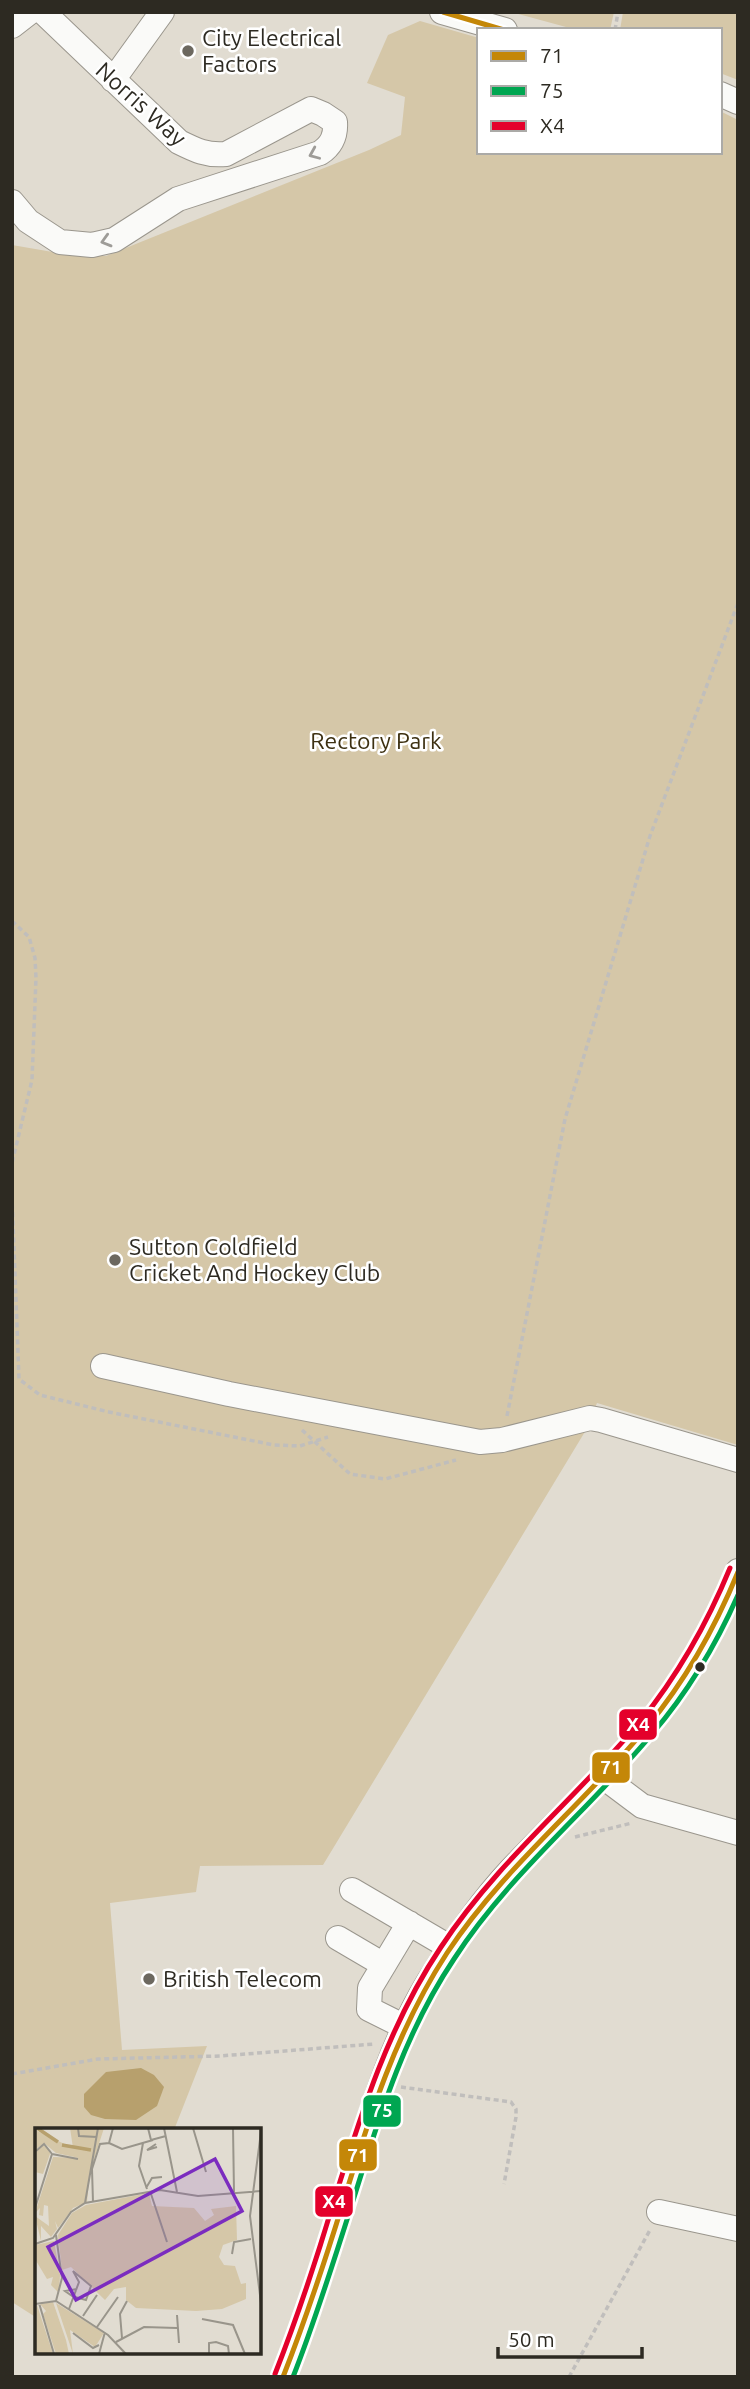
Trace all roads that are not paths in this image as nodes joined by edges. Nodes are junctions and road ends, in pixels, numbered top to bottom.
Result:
1 (30, 12) edge
2 (43, 12) edge
3 (162, 12) edge
4 (442, 12) edge
5 (12, 26) edge
6 (498, 28) edge
7 (113, 80) junction
8 (722, 95) edge
9 (738, 102) edge
10 (12, 202) edge
11 (103, 1366) dead end
12 (738, 1460) edge
13 (735, 1583) edge
14 (603, 1776) junction
15 (738, 1833) edge
16 (352, 1890) dead end
17 (409, 1923) junction
18 (338, 1938) dead end
19 (451, 1948) junction
20 (384, 1965) junction
21 (401, 2035) junction
22 (659, 2212) road end
23 (738, 2229) edge
24 (283, 2377) edge

1 - 5 street
2 - 7 street, Norris Way
3 - 7 street
4 - 6 street
7 -> 10 street, Norris Way
8 - 9 street
11 - 12 street
13 - 14 street
14 - 15 street
14 - 19 street
16 - 17 street
17 - 19 street
17 - 20 street
18 - 20 street
19 - 21 street
20 - 21 street
21 - 24 street
22 - 23 street

